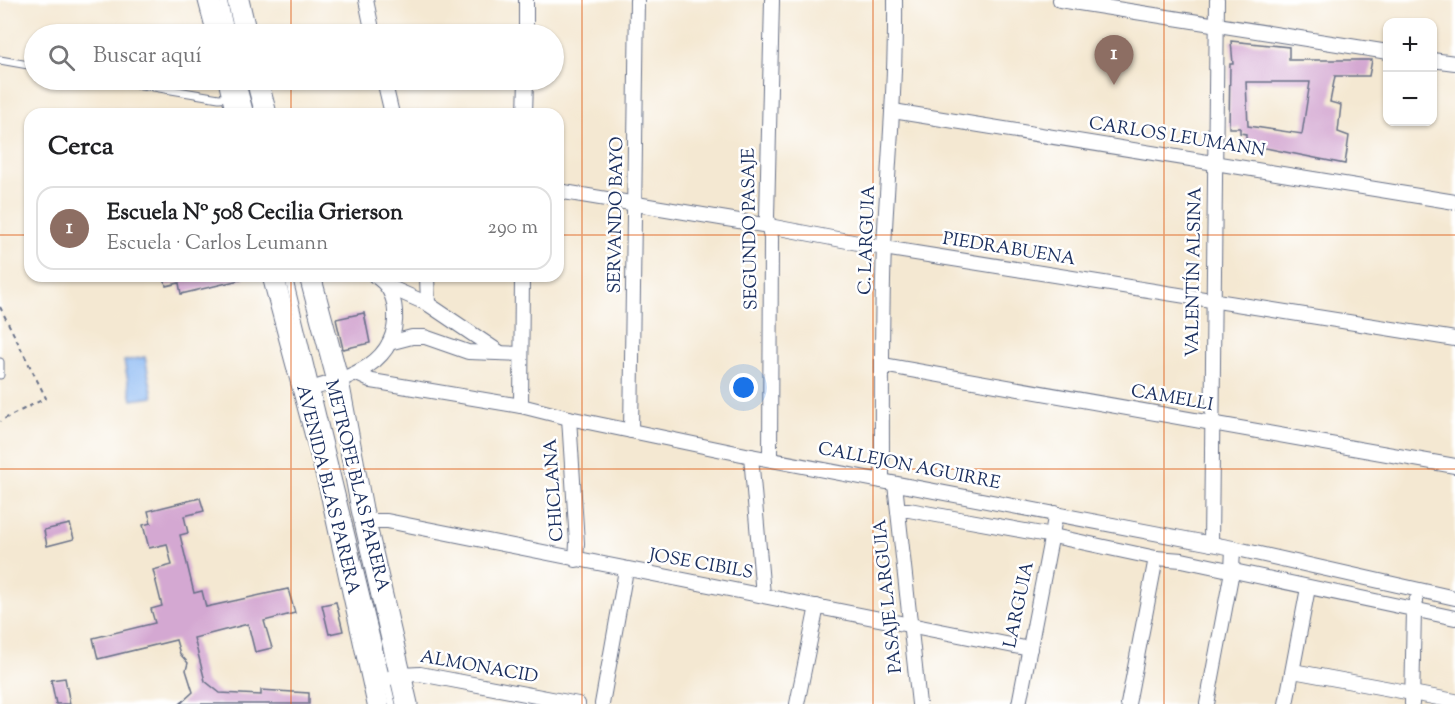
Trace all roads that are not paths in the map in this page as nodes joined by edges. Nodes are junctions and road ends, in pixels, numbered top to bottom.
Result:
1 (209, 0) edge
2 (223, 0) edge
3 (238, 0) edge
4 (366, 0) edge
5 (526, 0) edge
6 (637, 0) edge
7 (772, 0) edge
8 (891, 0) edge
9 (1060, 0) edge
10 (1216, 0) edge
11 (215, 24) edge
12 (229, 24) edge
13 (244, 24) edge
14 (372, 24) edge
15 (526, 24) edge
16 (1216, 26) junction
17 (1383, 51) edge
18 (0, 60) edge
19 (1437, 61) edge
20 (1455, 63) edge
21 (24, 64) edge
22 (171, 90) edge
23 (260, 90) edge
24 (386, 90) edge
25 (526, 90) edge
26 (235, 93) edge
27 (245, 108) edge
28 (264, 108) edge
29 (391, 108) edge
30 (525, 108) edge
31 (892, 111) junction
32 (1215, 162) junction
33 (564, 192) edge
34 (1455, 202) edge
35 (636, 203) junction
36 (769, 226) junction
37 (884, 248) junction
38 (275, 282) edge
39 (289, 282) edge
40 (312, 282) edge
41 (382, 282) edge
42 (427, 282) edge
43 (522, 282) edge
44 (387, 286) junction
45 (1213, 300) junction
46 (428, 304) junction
47 (1455, 339) edge
48 (389, 343) junction
49 (499, 352) junction
50 (521, 354) junction
51 (0, 362) edge
52 (883, 365) junction
53 (0, 375) edge
54 (347, 377) junction
55 (310, 389) junction
56 (521, 406) junction
57 (568, 418) junction
58 (1211, 424) junction
59 (632, 430) junction
60 (751, 456) junction
61 (770, 459) junction
62 (1455, 466) edge
63 (889, 483) junction
64 (998, 502) junction
65 (898, 510) junction
66 (1056, 513) junction
67 (365, 521) junction
68 (994, 525) junction
69 (1053, 536) junction
70 (1211, 544) junction
71 (1233, 548) junction
72 (1156, 558) junction
73 (576, 560) junction
74 (626, 570) junction
75 (1232, 571) junction
76 (1308, 588) junction
77 (1419, 590) junction
78 (763, 595) junction
79 (1455, 598) edge
80 (817, 606) junction
81 (1414, 610) junction
82 (1455, 618) edge
83 (911, 625) junction
84 (1030, 649) junction
85 (1293, 671) junction
86 (387, 678) junction
87 (1412, 698) edge
88 (1455, 701) edge
89 (378, 704) edge
90 (392, 704) edge
91 (407, 704) edge
92 (578, 704) edge
93 (602, 704) edge
94 (797, 704) edge
95 (919, 704) edge
96 (1019, 704) edge
97 (1128, 704) edge
98 (1207, 704) edge
99 (1286, 704) edge

1 - 11 main road
2 - 12 lane
3 - 13 main road
4 - 14 street
5 - 15 street
6 - 35 street, SERVANDO BAYO
7 - 36 street, SEGUNDO PASAJE
8 - 31 street, C. LARGUIA
9 - 16 street
10 - 16 street, VALENTÍN ALSINA
16 - 17 street
16 - 32 street, VALENTÍN ALSINA
18 - 21 lane
19 - 20 street
22 - 26 lane
23 - 28 main road
24 - 29 street
25 - 30 street
26 - 27 lane
31 - 32 street, CARLOS LEUMANN
31 - 37 street, C. LARGUIA
32 - 34 street, CARLOS LEUMANN
32 - 45 street, VALENTÍN ALSINA
33 - 35 street, PIEDRABUENA
35 - 36 street, PIEDRABUENA
35 - 59 street, SERVANDO BAYO
36 - 37 street, PIEDRABUENA
36 - 61 street, SEGUNDO PASAJE
37 - 45 street, PIEDRABUENA
37 - 52 street, C. LARGUIA
38 - 55 main road, AVENIDA BLAS PARERA
39 - 55 lane, METROFE BLAS PARERA
40 - 54 main road, AVENIDA BLAS PARERA
41 - 44 street
42 - 46 street
43 - 50 street
44 - 46 street
44 - 48 street
45 - 47 street, PIEDRABUENA
45 - 58 street, VALENTÍN ALSINA
46 - 49 street
48 - 49 street
48 - 54 street
49 - 50 street
50 - 56 street
51 - 53 lane
52 - 58 street, CAMELLI
52 - 63 street, C. LARGUIA
54 - 55 street
54 - 56 street, CALLEJON AGUIRRE
54 - 67 main road, AVENIDA BLAS PARERA
55 - 86 main road, AVENIDA BLAS PARERA
56 - 57 street, CALLEJON AGUIRRE
57 - 59 street, CALLEJON AGUIRRE
57 - 73 street, CHICLANA
58 - 62 street, CAMELLI
58 - 70 street, VALENTÍN ALSINA
59 - 60 street, CALLEJON AGUIRRE
60 - 61 street, CALLEJON AGUIRRE
60 - 78 street
61 - 63 street, CALLEJON AGUIRRE
63 - 64 street, CALLEJON AGUIRRE
63 - 65 street, PASAJE LARGUIA
64 - 66 street, CALLEJON AGUIRRE
64 - 68 street
65 - 68 street
65 - 83 street, PASAJE LARGUIA
66 - 69 street, LARGUIA
66 - 70 street, CALLEJON AGUIRRE
67 - 73 street, JOSE CIBILS
67 - 86 main road, AVENIDA BLAS PARERA
68 - 69 street
69 - 72 street
69 - 84 street, LARGUIA
70 - 71 street, CALLEJON AGUIRRE
71 - 75 street
71 - 77 street, CALLEJON AGUIRRE
72 - 75 street
72 - 97 street
73 - 74 street, JOSE CIBILS
74 - 78 street, JOSE CIBILS
74 - 93 street
75 - 76 street
75 - 98 street
76 - 81 street
76 - 85 street
77 - 79 street, CALLEJON AGUIRRE
77 - 81 street
78 - 80 street, JOSE CIBILS
80 - 83 street, JOSE CIBILS
80 - 94 street
81 - 82 street
81 - 87 street
83 - 84 street, JOSE CIBILS
83 - 95 street, PASAJE LARGUIA
84 - 96 street, LARGUIA
85 - 87 street
85 - 99 street
86 - 89 main road, AVENIDA BLAS PARERA
86 - 90 lane
86 - 91 main road, AVENIDA BLAS PARERA
86 - 92 street, ALMONACID
87 - 88 street

